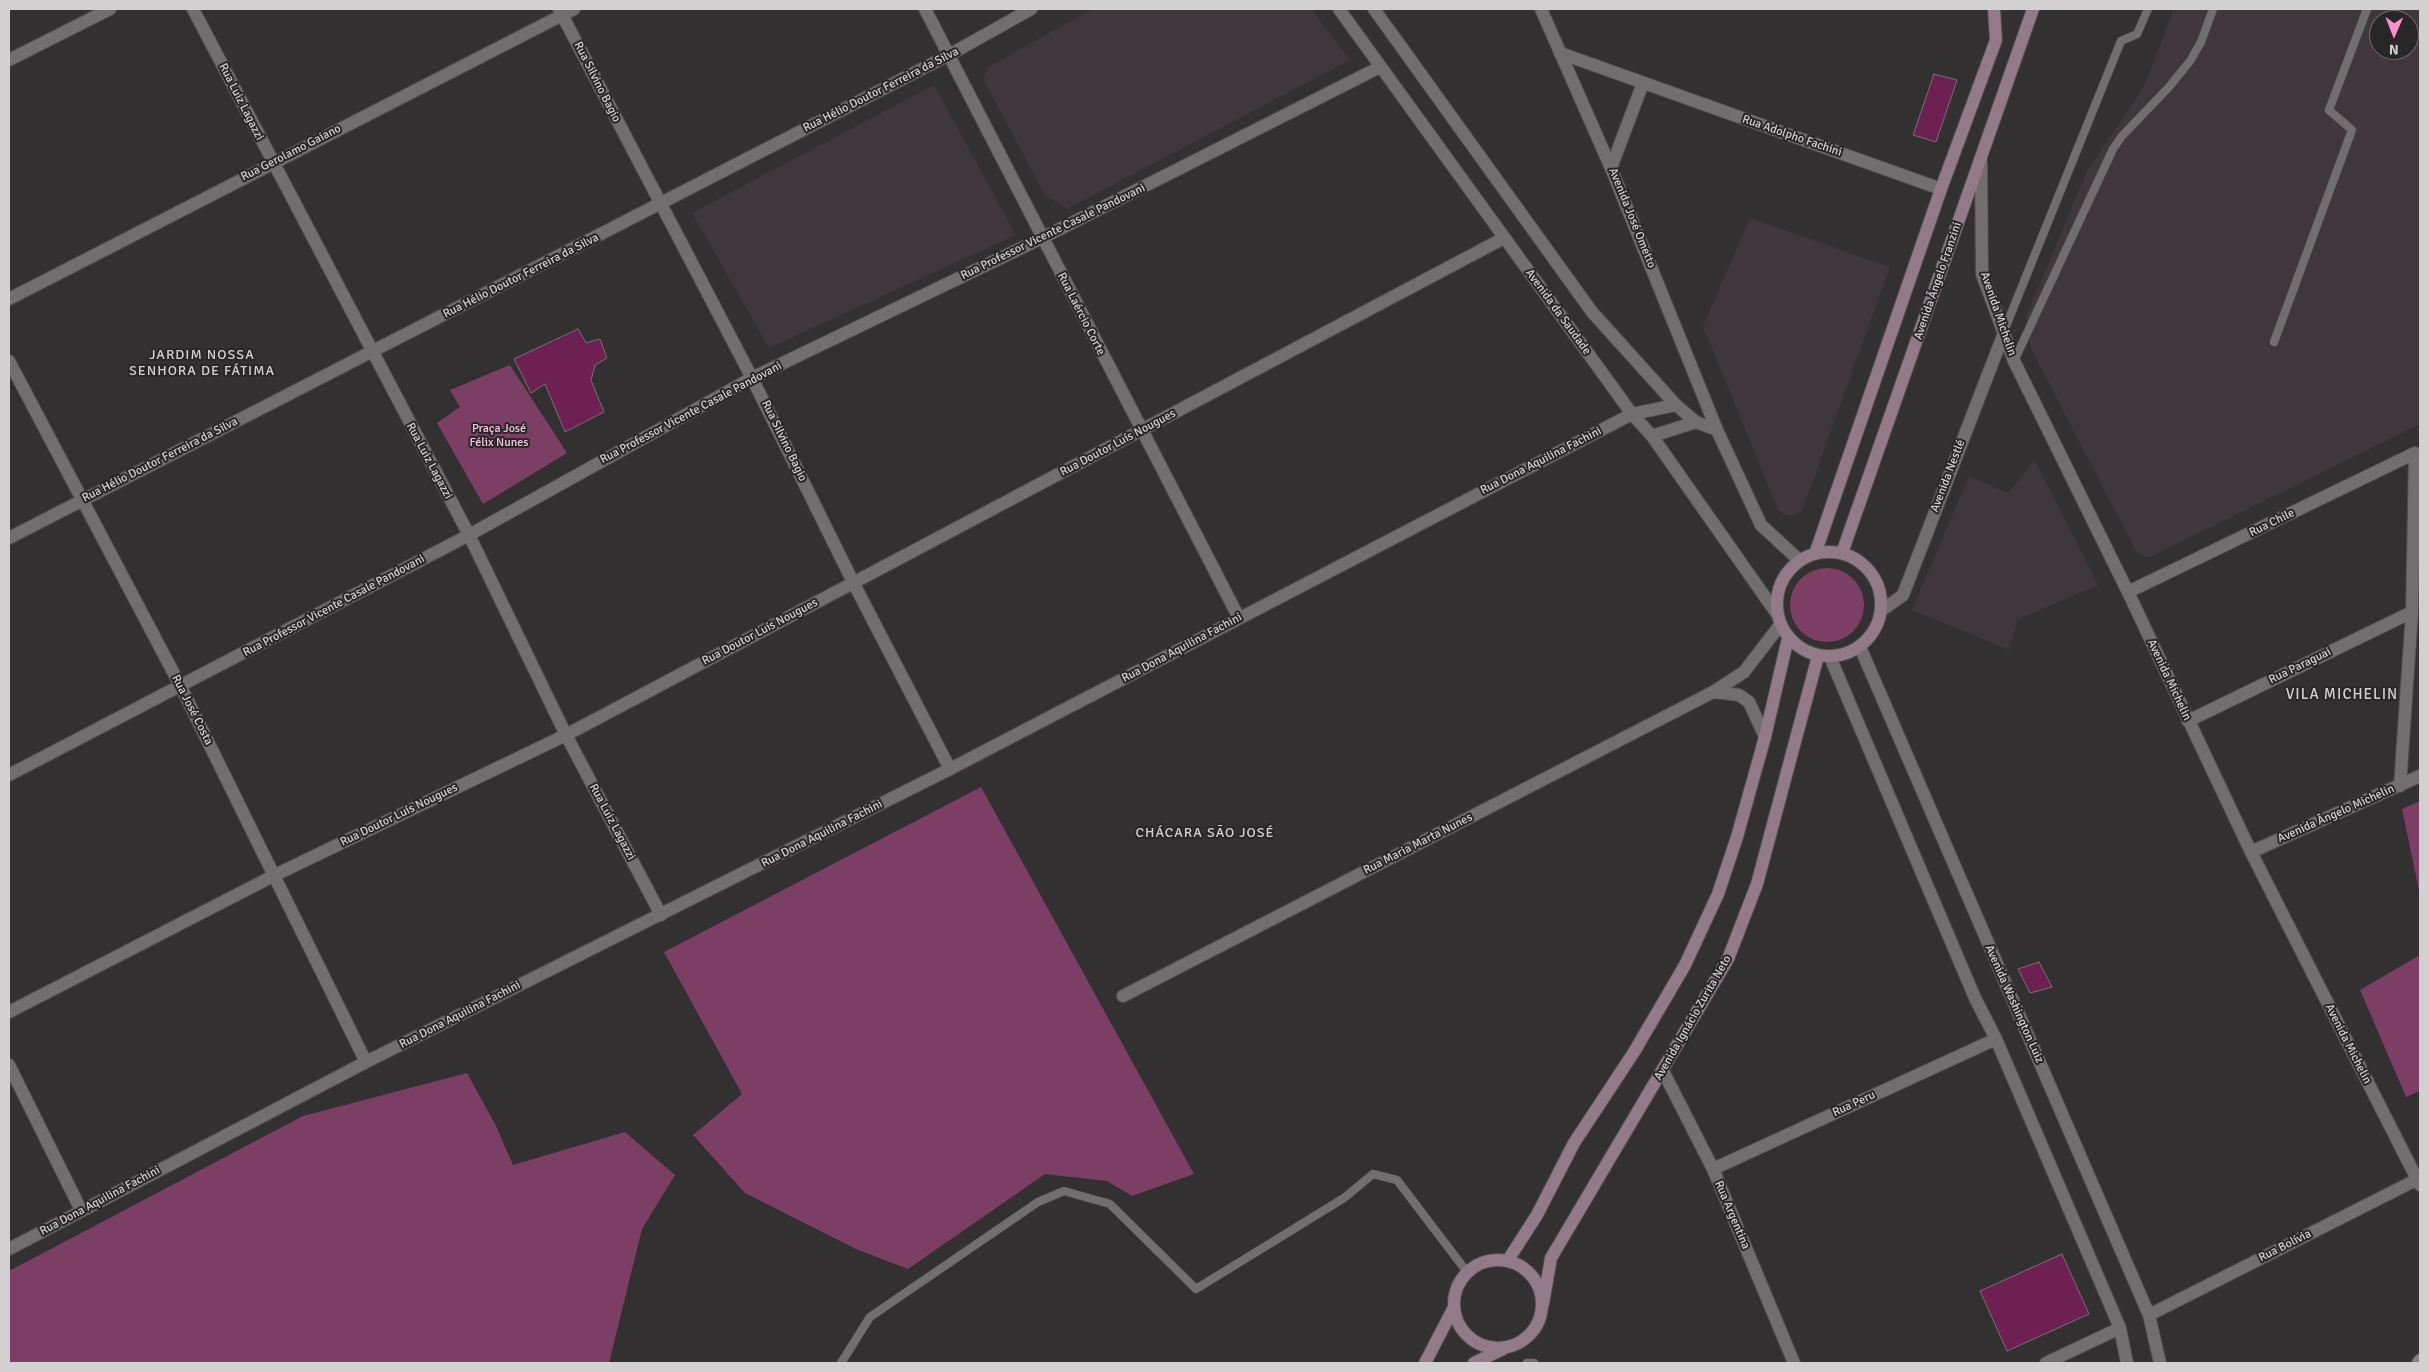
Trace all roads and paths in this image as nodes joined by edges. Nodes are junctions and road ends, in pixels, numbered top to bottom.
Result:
1 (110, 9) edge
2 (193, 9) edge
3 (574, 9) edge
4 (925, 9) edge
5 (1031, 9) edge
6 (1339, 9) edge
7 (1374, 9) edge
8 (1541, 9) edge
9 (1994, 9) edge
10 (2033, 9) edge
11 (2148, 9) edge
12 (2213, 9) edge
13 (2367, 9) edge
14 (560, 12) edge
15 (1560, 53) junction
16 (949, 55) junction
17 (9, 60) edge
18 (1380, 67) junction
19 (1643, 83) junction
20 (1981, 158) junction
21 (272, 163) junction
22 (1611, 168) junction
23 (1941, 189) junction
24 (659, 204) junction
25 (1042, 238) junction
26 (1504, 238) junction
27 (9, 299) edge
28 (2004, 333) junction
29 (2274, 342) dead end
30 (372, 353) junction
31 (9, 361) edge
32 (2014, 362) junction
33 (752, 378) junction
34 (1676, 405) junction
35 (1632, 414) junction
36 (1696, 422) junction
37 (1141, 430) junction
38 (1717, 430) junction
39 (1652, 436) junction
40 (82, 500) junction
41 (469, 535) junction
42 (9, 538) edge
43 (1842, 553) junction
44 (1815, 554) junction
45 (1799, 560) junction
46 (853, 582) junction
47 (2128, 592) junction
48 (1881, 611) junction
49 (2412, 612) junction
50 (1238, 618) junction
51 (1778, 620) junction
52 (1788, 638) junction
53 (1860, 647) junction
54 (1824, 656) junction
55 (180, 687) junction
56 (1713, 692) junction
57 (2188, 721) junction
58 (566, 735) junction
59 (1765, 737) junction
60 (950, 769) junction
61 (9, 775) edge
62 (2420, 776) edge
63 (2400, 786) junction
64 (2251, 852) junction
65 (275, 875) junction
66 (660, 915) junction
67 (1123, 996) dead end
68 (9, 1012) edge
69 (1996, 1039) junction
70 (366, 1062) junction
71 (9, 1065) edge
72 (1663, 1071) junction
73 (1713, 1169) junction
74 (2419, 1181) edge
75 (81, 1210) junction
76 (9, 1249) edge
77 (1508, 1260) junction
78 (1467, 1272) junction
79 (1543, 1304) junction
80 (1453, 1309) junction
81 (2150, 1314) junction
82 (2120, 1328) junction
83 (1508, 1347) junction
84 (841, 1363) edge
85 (1425, 1363) edge
86 (1474, 1363) edge
87 (1527, 1363) edge
88 (1534, 1363) edge
89 (1794, 1363) edge
90 (2046, 1363) edge
91 (2127, 1363) edge
92 (2160, 1363) edge

1 - 17 street
2 - 21 street, Rua Luiz Lagazzi
3 - 14 street, Rua Gerolamo Gaiano
4 - 16 street, Rua Laércio Corte
5 - 16 street, Rua Hélio Doutor Ferreira da Silva
6 - 18 street, Avenida da Saudade
7 - 34 street
8 - 15 street, Avenida José Ometto
9 - 23 main road
10 - 20 main road, Avenida Ângelo Franzini
11 - 28 lane
12 - 32 lane
13 - 29 lane
14 - 21 street, Rua Gerolamo Gaiano
14 - 24 street, Rua Silvino Bagio
15 - 19 street, Rua Adolpho Fachini
15 - 22 street, Avenida José Ometto
16 - 24 street, Rua Hélio Doutor Ferreira da Silva
16 - 25 street, Rua Laércio Corte
18 - 25 street, Rua Professor Vicente Casale Pandovani
18 - 26 street, Avenida da Saudade
19 - 22 street
19 - 23 street, Rua Adolpho Fachini
20 - 28 street, Avenida Michelin
20 - 43 main road, Avenida Ângelo Franzini
21 - 27 street, Rua Gerolamo Gaiano
21 - 30 street, Rua Luiz Lagazzi
22 - 38 street, Avenida José Ometto
23 - 44 main road
24 - 30 street, Rua Hélio Doutor Ferreira da Silva
24 - 33 street, Rua Silvino Bagio
25 - 33 street, Rua Professor Vicente Casale Pandovani
25 - 37 street, Rua Laércio Corte
26 - 35 street, Avenida da Saudade
26 - 37 street, Rua Doutor Luís Nougues
28 - 32 street, Avenida Michelin
28 - 48 street, Avenida Nestlé
30 - 40 street, Rua Hélio Doutor Ferreira da Silva
30 - 41 street, Rua Luiz Lagazzi
31 - 40 street, Rua José Costa
32 - 47 street, Avenida Michelin
33 - 41 street, Rua Professor Vicente Casale Pandovani
33 - 46 street, Rua Silvino Bagio
34 - 35 street, Rua Dona Aquilina Fachini
34 - 36 street
35 - 39 street, Avenida da Saudade
35 - 50 street, Rua Dona Aquilina Fachini
36 - 38 street
36 - 39 street
37 - 46 street, Rua Doutor Luís Nougues
37 - 50 street, Rua Laércio Corte
38 - 45 street
39 - 51 street, Avenida da Saudade
40 - 42 street, Rua Hélio Doutor Ferreira da Silva
40 - 55 street, Rua José Costa
41 - 55 street, Rua Professor Vicente Casale Pandovani
41 - 58 street, Rua Luiz Lagazzi
43 - 44 main road
43 - 48 main road
44 - 45 main road
45 - 51 main road
46 - 58 street, Rua Doutor Luís Nougues
46 - 60 street, Rua Silvino Bagio
47 - 49 street, Rua Chile
47 - 57 street, Avenida Michelin
48 - 53 main road
49 - 57 street, Rua Paraguai
49 - 63 street
50 - 60 street, Rua Dona Aquilina Fachini
51 - 52 main road
51 - 56 street, Rua Maria Marta Nunes
52 - 54 main road
52 - 59 main road
53 - 54 main road
53 - 81 street, Avenida Washington Luiz
54 - 69 street
54 - 72 main road, Avenida Ignácio Zurita Neto
55 - 61 street, Rua Professor Vicente Casale Pandovani
55 - 65 street, Rua José Costa
56 - 59 street
56 - 67 street, Rua Maria Marta Nunes
57 - 64 street, Avenida Michelin
58 - 65 street, Rua Doutor Luís Nougues
58 - 66 street, Rua Luiz Lagazzi
59 - 77 main road
60 - 66 street, Rua Dona Aquilina Fachini
62 - 63 street, Avenida Ângelo Michelin
63 - 64 street, Avenida Ângelo Michelin
64 - 74 street, Avenida Michelin
65 - 68 street, Rua Doutor Luís Nougues
65 - 70 street, Rua José Costa
66 - 70 street, Rua Dona Aquilina Fachini
69 - 73 street, Rua Peru
69 - 82 street
70 - 75 street, Rua Dona Aquilina Fachini
71 - 75 street
72 - 73 street, Rua Argentina
72 - 79 main road, Avenida Ignácio Zurita Neto
73 - 89 street, Rua Argentina
74 - 81 street, Rua Bolívia
75 - 76 street, Rua Dona Aquilina Fachini
77 - 78 main road
77 - 79 main road
78 - 80 main road
78 - 84 lane
79 - 83 main road
80 - 83 main road
80 - 85 main road
81 - 92 street, Avenida Washington Luiz
82 - 90 street
82 - 91 street
83 - 86 main road
87 - 88 lane

